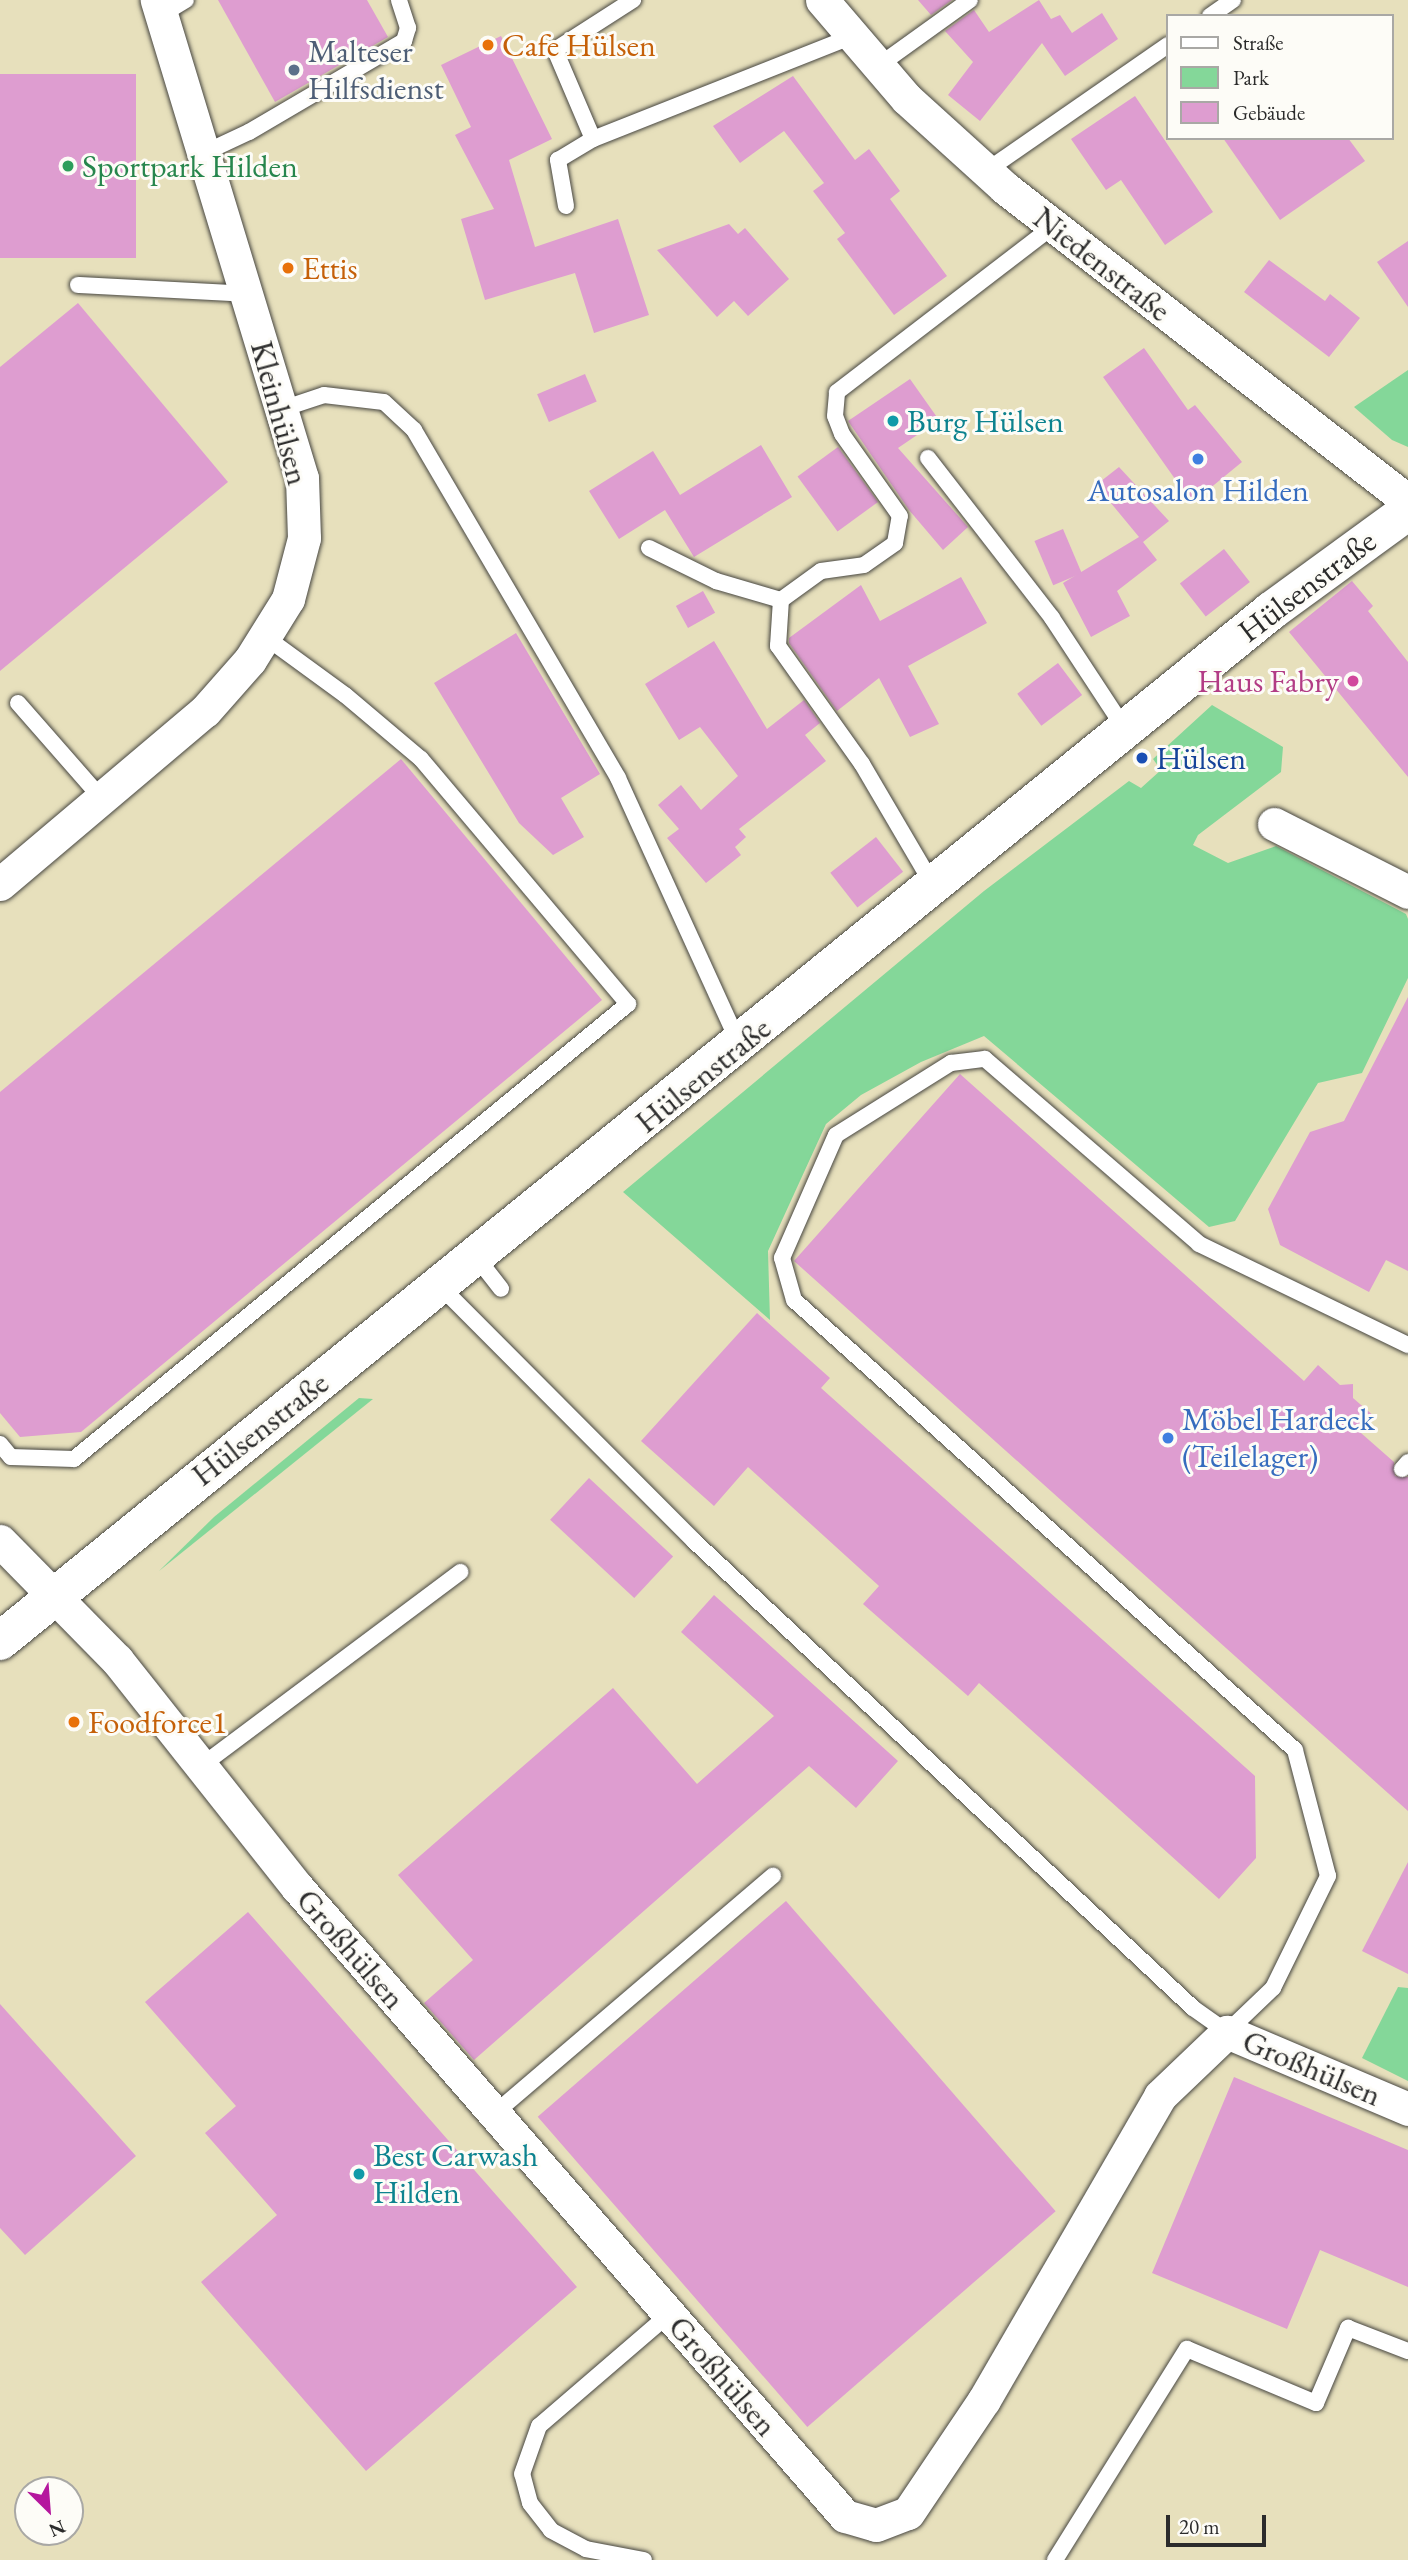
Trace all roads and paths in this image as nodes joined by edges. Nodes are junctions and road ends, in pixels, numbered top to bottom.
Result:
1 (399, 0) edge
2 (633, 0) edge
3 (821, 0) edge
4 (970, 0) edge
5 (1233, 0) edge
6 (168, 5) edge
7 (1213, 14) edge
8 (853, 36) junction
9 (1166, 46) edge
10 (878, 66) junction
11 (593, 139) junction
12 (204, 153) junction
13 (986, 171) junction
14 (566, 206) dead end
15 (1052, 226) junction
16 (78, 285) dead end
17 (247, 294) junction
18 (282, 410) junction
19 (928, 458) dead end
20 (1408, 501) edge
21 (1408, 511) edge
22 (649, 548) dead end
23 (781, 600) junction
24 (264, 636) junction
25 (18, 703) dead end
26 (1127, 731) junction
27 (102, 799) junction
28 (1274, 824) dead end
29 (0, 884) edge
30 (934, 887) junction
31 (1408, 892) edge
32 (739, 1045) junction
33 (477, 1258) junction
34 (440, 1286) junction
35 (501, 1289) dead end
36 (1408, 1345) edge
37 (0, 1444) edge
38 (0, 1541) edge
39 (460, 1572) dead end
40 (55, 1595) junction
41 (0, 1641) edge
42 (201, 1766) junction
43 (773, 1876) dead end
44 (1227, 2032) junction
45 (1408, 2109) edge
46 (494, 2114) junction
47 (669, 2314) junction
48 (1408, 2351) edge
49 (644, 2560) edge
50 (1055, 2560) edge

1 - 12 lane
2 - 11 lane
3 - 8 street, Niedenstraße
4 - 10 lane
5 - 7 lane
6 - 12 street, Kleinhülsen
8 - 10 street, Niedenstraße
8 - 11 lane
9 - 13 lane
10 - 13 street, Niedenstraße
11 - 14 lane
12 - 17 street, Kleinhülsen
13 - 15 street, Niedenstraße
15 - 20 street, Niedenstraße
15 - 23 lane
16 - 17 lane
17 - 18 street, Kleinhülsen
18 - 24 street, Kleinhülsen
18 - 32 lane
19 - 26 lane
21 - 26 main road, Hülsenstraße
22 - 23 lane
23 - 30 lane
24 - 27 street, Kleinhülsen
24 - 37 lane
25 - 27 lane
26 - 30 main road, Hülsenstraße
27 - 29 street, Kleinhülsen
28 - 31 street
30 - 32 main road, Hülsenstraße
32 - 33 main road, Hülsenstraße
33 - 34 main road, Hülsenstraße
33 - 35 lane
34 - 40 main road, Hülsenstraße
34 - 44 lane
36 - 44 lane
38 - 40 street, Großhülsen
39 - 42 lane
40 - 41 main road, Hülsenstraße
40 - 42 street, Großhülsen
42 - 46 street, Großhülsen
43 - 46 lane
44 - 45 street, Großhülsen
44 - 47 street, Großhülsen
46 - 47 street, Großhülsen
47 - 49 lane
48 - 50 lane

